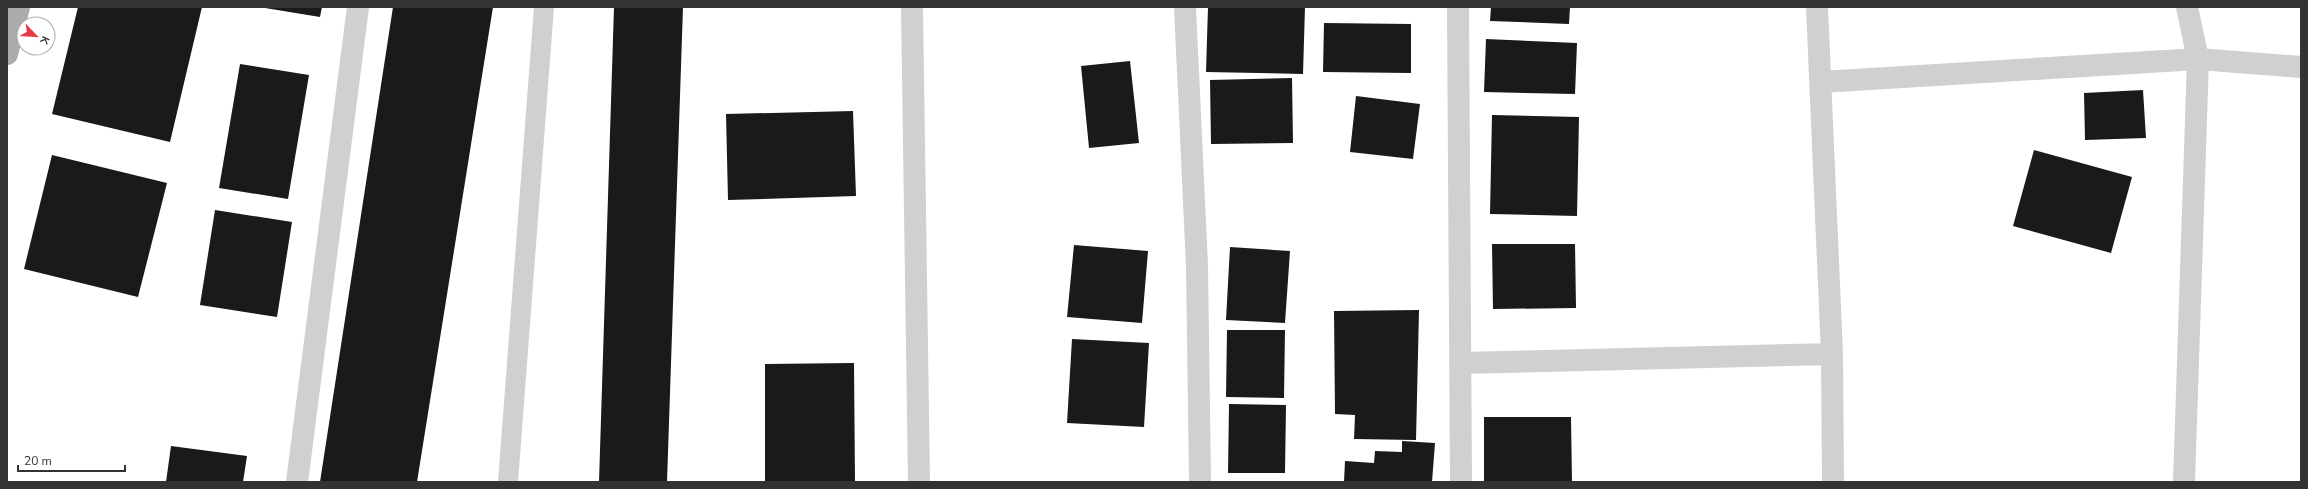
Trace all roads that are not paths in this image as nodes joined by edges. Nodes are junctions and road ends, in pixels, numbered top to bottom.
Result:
1 (20, 7) edge
2 (358, 7) edge
3 (544, 7) edge
4 (912, 7) edge
5 (1185, 7) edge
6 (1458, 7) edge
7 (1817, 7) edge
8 (2187, 7) edge
9 (7, 54) edge
10 (2198, 59) junction
11 (2301, 67) edge
12 (1821, 82) junction
13 (1832, 354) junction
14 (1460, 363) junction
15 (297, 482) edge
16 (508, 482) edge
17 (919, 482) edge
18 (1200, 482) edge
19 (1461, 482) edge
20 (1832, 482) edge
21 (2184, 482) edge

1 - 9 main road
2 - 15 street
3 - 16 lane
4 - 17 street
5 - 18 street
6 - 14 street
7 - 12 street
8 - 10 street
10 - 11 street
10 - 12 street
10 - 21 street
12 - 13 street
13 - 14 street
13 - 20 street
14 - 19 street

